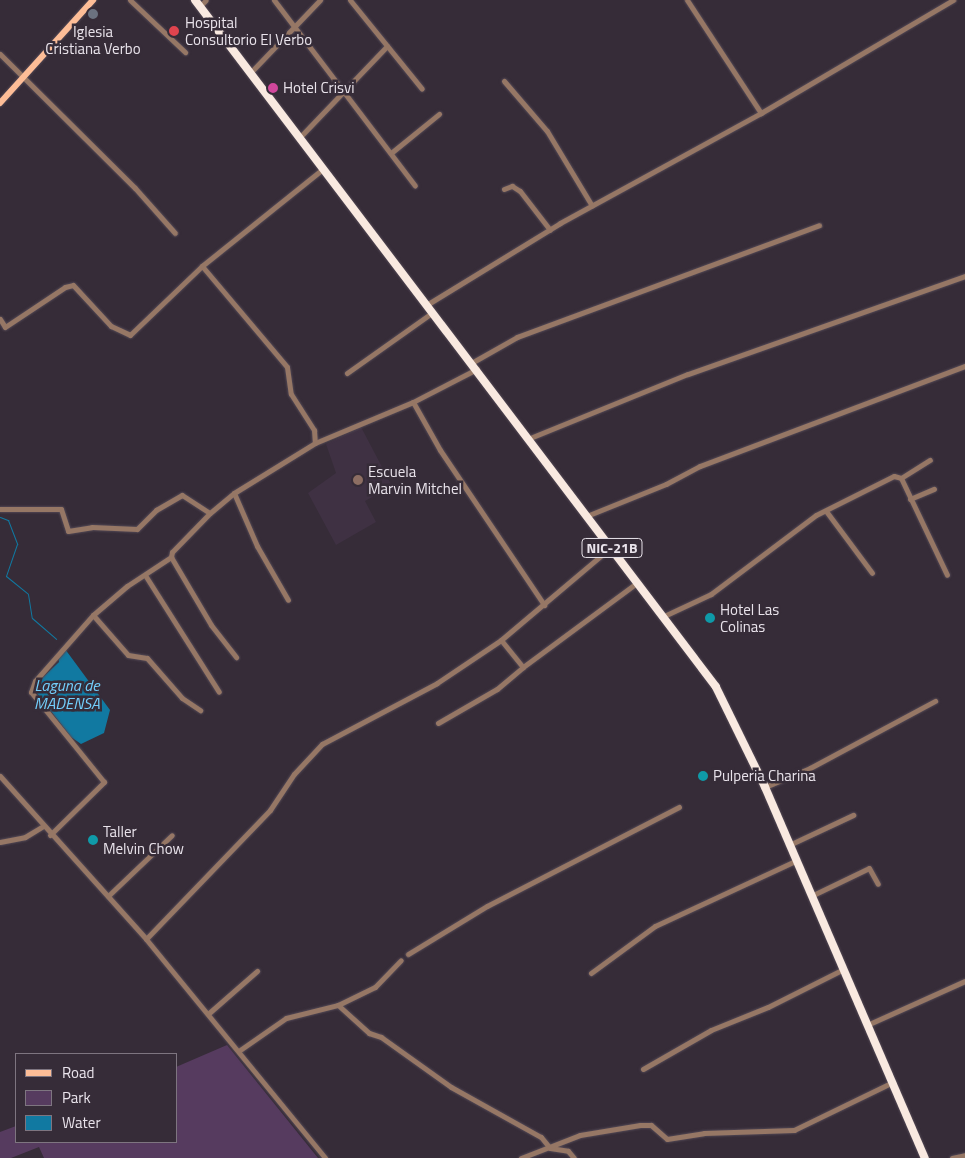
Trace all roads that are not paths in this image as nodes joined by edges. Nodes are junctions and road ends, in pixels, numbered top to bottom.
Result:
1 (93, 0) edge
2 (130, 0) edge
3 (206, 0) edge
4 (274, 0) edge
5 (320, 0) edge
6 (351, 0) edge
7 (687, 0) edge
8 (953, 0) edge
9 (198, 3) edge
10 (296, 28) junction
11 (387, 46) junction
12 (185, 52) dead end
13 (0, 54) edge
14 (251, 72) junction
15 (26, 77) junction
16 (504, 81) dead end
17 (422, 89) dead end
18 (343, 93) junction
19 (0, 103) edge
20 (761, 113) junction
21 (439, 114) dead end
22 (300, 137) junction
23 (390, 153) junction
24 (324, 168) junction
25 (415, 186) dead end
26 (504, 189) dead end
27 (592, 206) junction
28 (820, 225) dead end
29 (550, 230) junction
30 (175, 233) dead end
31 (202, 266) junction
32 (965, 276) edge
33 (428, 304) junction
34 (433, 312) junction
35 (0, 319) edge
36 (5, 327) junction
37 (0, 330) edge
38 (475, 366) junction
39 (965, 366) edge
40 (347, 373) dead end
41 (413, 402) junction
42 (530, 438) junction
43 (315, 442) junction
44 (930, 460) dead end
45 (901, 478) junction
46 (934, 489) dead end
47 (234, 494) junction
48 (910, 499) junction
49 (0, 510) edge
50 (826, 511) junction
51 (210, 513) junction
52 (589, 515) junction
53 (611, 547) junction
54 (171, 557) junction
55 (872, 573) dead end
56 (145, 575) junction
57 (947, 575) dead end
58 (638, 582) junction
59 (288, 600) dead end
60 (544, 605) junction
61 (93, 616) junction
62 (664, 616) junction
63 (501, 640) junction
64 (236, 657) dead end
65 (523, 667) junction
66 (218, 692) dead end
67 (935, 701) dead end
68 (200, 710) dead end
69 (438, 723) dead end
70 (0, 776) edge
71 (765, 787) junction
72 (679, 807) dead end
73 (853, 815) dead end
74 (43, 826) junction
75 (50, 835) junction
76 (172, 835) dead end
77 (0, 842) edge
78 (789, 845) junction
79 (795, 861) junction
80 (878, 884) dead end
81 (108, 896) junction
82 (811, 896) junction
83 (146, 939) junction
84 (408, 954) dead end
85 (401, 960) dead end
86 (842, 970) junction
87 (257, 971) dead end
88 (590, 974) dead end
89 (965, 981) edge
90 (338, 1005) junction
91 (209, 1013) junction
92 (866, 1025) junction
93 (240, 1050) junction
94 (643, 1068) dead end
95 (893, 1082) junction
96 (550, 1148) junction
97 (965, 1155) edge
98 (325, 1158) edge
99 (521, 1158) edge
100 (574, 1158) edge
101 (925, 1158) edge
102 (952, 1158) edge

1 - 15 main road
2 - 12 street
3 - 9 street
4 - 10 street
5 - 10 street
6 - 11 street
7 - 20 street
8 - 20 street
9 - 14 highway, NIC-21B
10 - 14 street
10 - 18 street
11 - 17 street
11 - 18 street
13 - 15 street
14 - 22 highway, NIC-21B
15 - 19 main road
15 - 30 street
16 - 27 street
18 - 22 street
18 - 23 street
20 - 27 street
21 - 23 street
22 - 24 highway, NIC-21B
23 - 25 street
24 - 31 street
24 - 33 highway, NIC-21B
26 - 29 street
27 - 29 street
28 - 38 street
29 - 33 street
31 - 36 street
31 - 43 street
32 - 42 street
33 - 34 highway, NIC-21B
34 - 38 highway, NIC-21B
34 - 40 street
35 - 36 street
36 - 37 street
38 - 41 street
38 - 42 highway, NIC-21B
39 - 52 street
41 - 43 street
41 - 60 street
42 - 52 highway, NIC-21B
43 - 47 street
44 - 45 street
45 - 48 street
45 - 50 street
46 - 48 street
47 - 51 street
47 - 59 street
48 - 57 street
49 - 51 street
50 - 55 street
50 - 62 street
51 - 54 street
52 - 53 highway, NIC-21B
53 - 58 highway, NIC-21B
53 - 60 street
54 - 56 street
54 - 64 street
56 - 61 street
56 - 66 street
58 - 62 highway, NIC-21B
58 - 65 street
60 - 63 street
61 - 68 street
61 - 75 street
62 - 71 highway, NIC-21B
63 - 65 street
63 - 83 street
65 - 69 street
67 - 71 street
70 - 74 street
71 - 78 highway, NIC-21B
72 - 84 street
73 - 78 street
74 - 75 street
74 - 77 street
75 - 81 street
76 - 81 street
78 - 79 highway, NIC-21B
79 - 82 highway, NIC-21B
79 - 88 street
80 - 82 street
81 - 83 street
82 - 86 highway, NIC-21B
83 - 91 street
85 - 90 street
86 - 92 highway, NIC-21B
86 - 94 street
87 - 91 street
89 - 92 street
90 - 93 street
90 - 96 street
91 - 93 street
92 - 95 highway, NIC-21B
93 - 98 street
95 - 96 street
95 - 101 highway, NIC-21B
96 - 99 street
96 - 100 street
97 - 102 street

